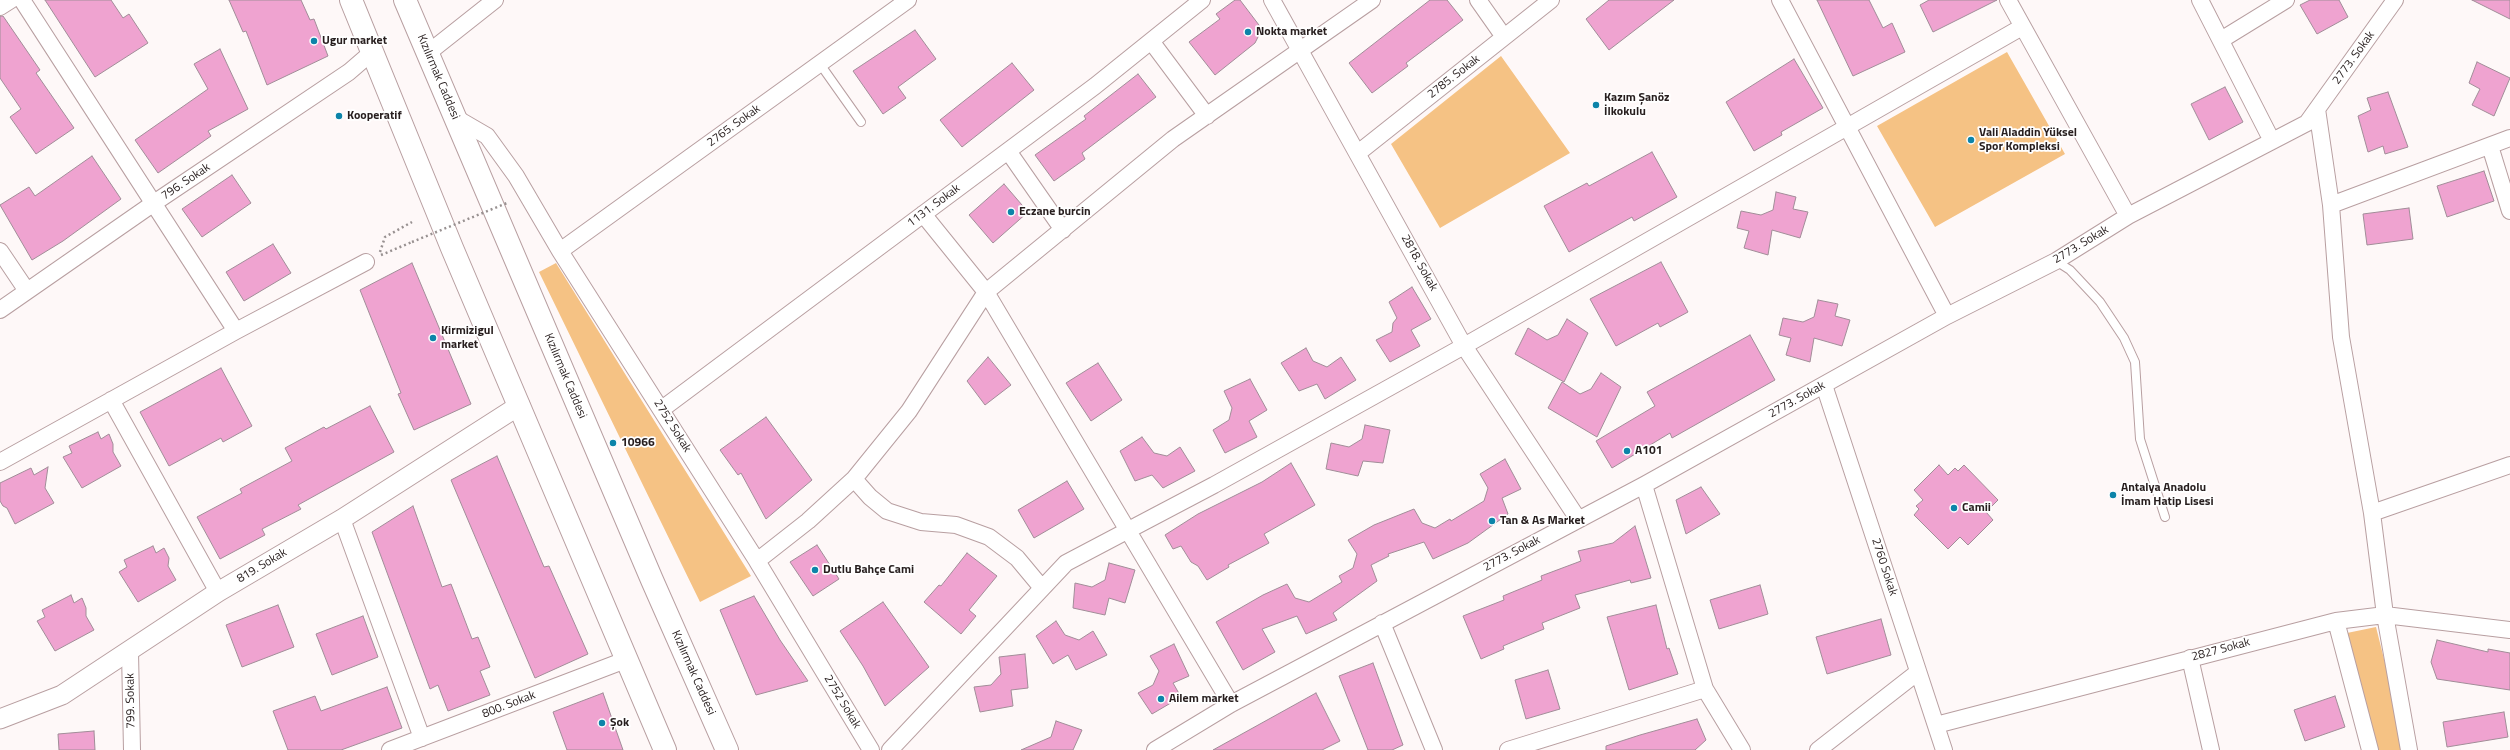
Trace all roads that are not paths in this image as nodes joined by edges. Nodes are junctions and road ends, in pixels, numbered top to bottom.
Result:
1 (11, 0) edge
2 (22, 0) edge
3 (351, 0) edge
4 (406, 0) edge
5 (495, 0) edge
6 (908, 0) edge
7 (1202, 0) edge
8 (1272, 0) edge
9 (1372, 0) edge
10 (1478, 0) edge
11 (1551, 0) edge
12 (1780, 0) edge
13 (2008, 0) edge
14 (2200, 0) edge
15 (2286, 0) edge
16 (2387, 4) edge
17 (0, 7) edge
18 (2022, 27) junction
19 (1504, 37) junction
20 (2221, 40) junction
21 (1151, 41) junction
22 (1301, 50) junction
23 (371, 53) junction
24 (428, 53) junction
25 (820, 64) junction
26 (2317, 109) junction
27 (1207, 116) junction
28 (456, 118) junction
29 (861, 122) dead end
30 (1848, 127) junction
31 (2510, 138) edge
32 (2272, 141) junction
33 (2490, 146) junction
34 (1008, 151) junction
35 (1358, 153) junction
36 (154, 203) junction
37 (2331, 206) junction
38 (2510, 211) edge
39 (923, 214) junction
40 (2128, 216) junction
41 (1063, 230) junction
42 (0, 251) edge
43 (560, 252) junction
44 (2056, 261) junction
45 (366, 262) dead end
46 (27, 291) junction
47 (986, 292) junction
48 (0, 310) edge
49 (1948, 316) junction
50 (236, 331) junction
51 (1464, 346) junction
52 (1824, 385) junction
53 (111, 400) junction
54 (520, 405) junction
55 (662, 409) junction
56 (0, 462) edge
57 (2510, 465) edge
58 (854, 479) junction
59 (1644, 485) junction
60 (2372, 513) junction
61 (2165, 517) dead end
62 (342, 519) junction
63 (1578, 519) junction
64 (1129, 531) junction
65 (757, 561) junction
66 (1042, 588) junction
67 (218, 592) junction
68 (2385, 616) junction
69 (2336, 621) junction
70 (1382, 623) junction
71 (2510, 630) edge
72 (130, 652) junction
73 (2190, 658) junction
74 (628, 659) junction
75 (1918, 672) junction
76 (1705, 689) junction
77 (1231, 704) junction
78 (0, 719) edge
79 (1936, 725) junction
80 (422, 738) junction
81 (132, 750) edge
82 (390, 750) edge
83 (665, 750) edge
84 (727, 750) edge
85 (871, 750) edge
86 (890, 750) edge
87 (1155, 750) edge
88 (1434, 750) edge
89 (1508, 750) edge
90 (1742, 750) edge
91 (1818, 750) edge
92 (1944, 750) edge
93 (2211, 750) edge
94 (2370, 750) edge
95 (2410, 750) edge

1 - 17 street
2 - 36 street
3 - 23 main road
4 - 24 main road, Kızılırmak Caddesi
5 - 24 street
6 - 25 street, 2765. Sokak
7 - 21 street, 1131. Sokak
8 - 22 street, 2818. Sokak
9 - 22 street
10 - 19 street
11 - 19 street, 2785. Sokak
12 - 30 street
13 - 18 street
14 - 20 street
15 - 20 street
16 - 26 street, 2773. Sokak
18 - 30 street
18 - 40 street
19 - 35 street, 2785. Sokak
20 - 32 street
21 - 27 street
21 - 34 street, 1131. Sokak
22 - 27 street
22 - 35 street, 2818. Sokak
23 - 36 street, 796. Sokak
23 - 54 main road
24 - 28 main road, Kızılırmak Caddesi
25 - 29 lane
25 - 43 street, 2765. Sokak
26 - 32 street, 2773. Sokak
26 - 37 street
27 - 41 street
28 - 43 street, 2752 Sokak
28 - 84 main road, Kızılırmak Caddesi
30 - 49 street
30 - 51 street
31 - 33 street
32 - 40 street, 2773. Sokak
33 - 37 street
33 - 38 street
34 - 39 street, 1131. Sokak
34 - 41 street
35 - 51 street, 2818. Sokak
36 - 46 street, 796. Sokak
36 - 50 street
37 - 60 street
39 - 47 street
39 - 55 street, 1131. Sokak
40 - 44 street, 2773. Sokak
41 - 47 street
42 - 46 street
43 - 55 street, 2752 Sokak
44 - 49 street, 2773. Sokak
44 - 61 lane
45 - 50 street
46 - 48 street, 796. Sokak
47 - 58 street
47 - 64 street
49 - 52 street, 2773. Sokak
50 - 53 street
51 - 63 street, 2818. Sokak
51 - 64 street
52 - 59 street, 2773. Sokak
52 - 75 street, 2760 Sokak
53 - 56 street
53 - 67 street
54 - 62 street, 819. Sokak
54 - 74 main road
55 - 65 street, 2752 Sokak
57 - 60 street
58 - 65 street
58 - 66 street
59 - 63 street, 2773. Sokak
59 - 76 street
60 - 68 street
62 - 67 street, 819. Sokak
62 - 80 street
63 - 70 street, 2773. Sokak
64 - 66 street
64 - 77 street
65 - 85 street, 2752 Sokak
66 - 86 street
67 - 72 street, 819. Sokak
68 - 69 street, 2827 Sokak
68 - 71 street, 2827 Sokak
68 - 95 street
69 - 73 street, 2827 Sokak
69 - 94 street
70 - 77 street, 2773. Sokak
70 - 88 street
72 - 78 street, 819. Sokak
72 - 81 street, 799. Sokak
73 - 79 street, 2827 Sokak
73 - 93 street
74 - 80 street, 800. Sokak
74 - 83 main road
75 - 79 street, 2760 Sokak
75 - 91 street
76 - 89 street
76 - 90 street
77 - 87 street, 2773. Sokak
79 - 92 street, 2760 Sokak
80 - 82 street, 800. Sokak

